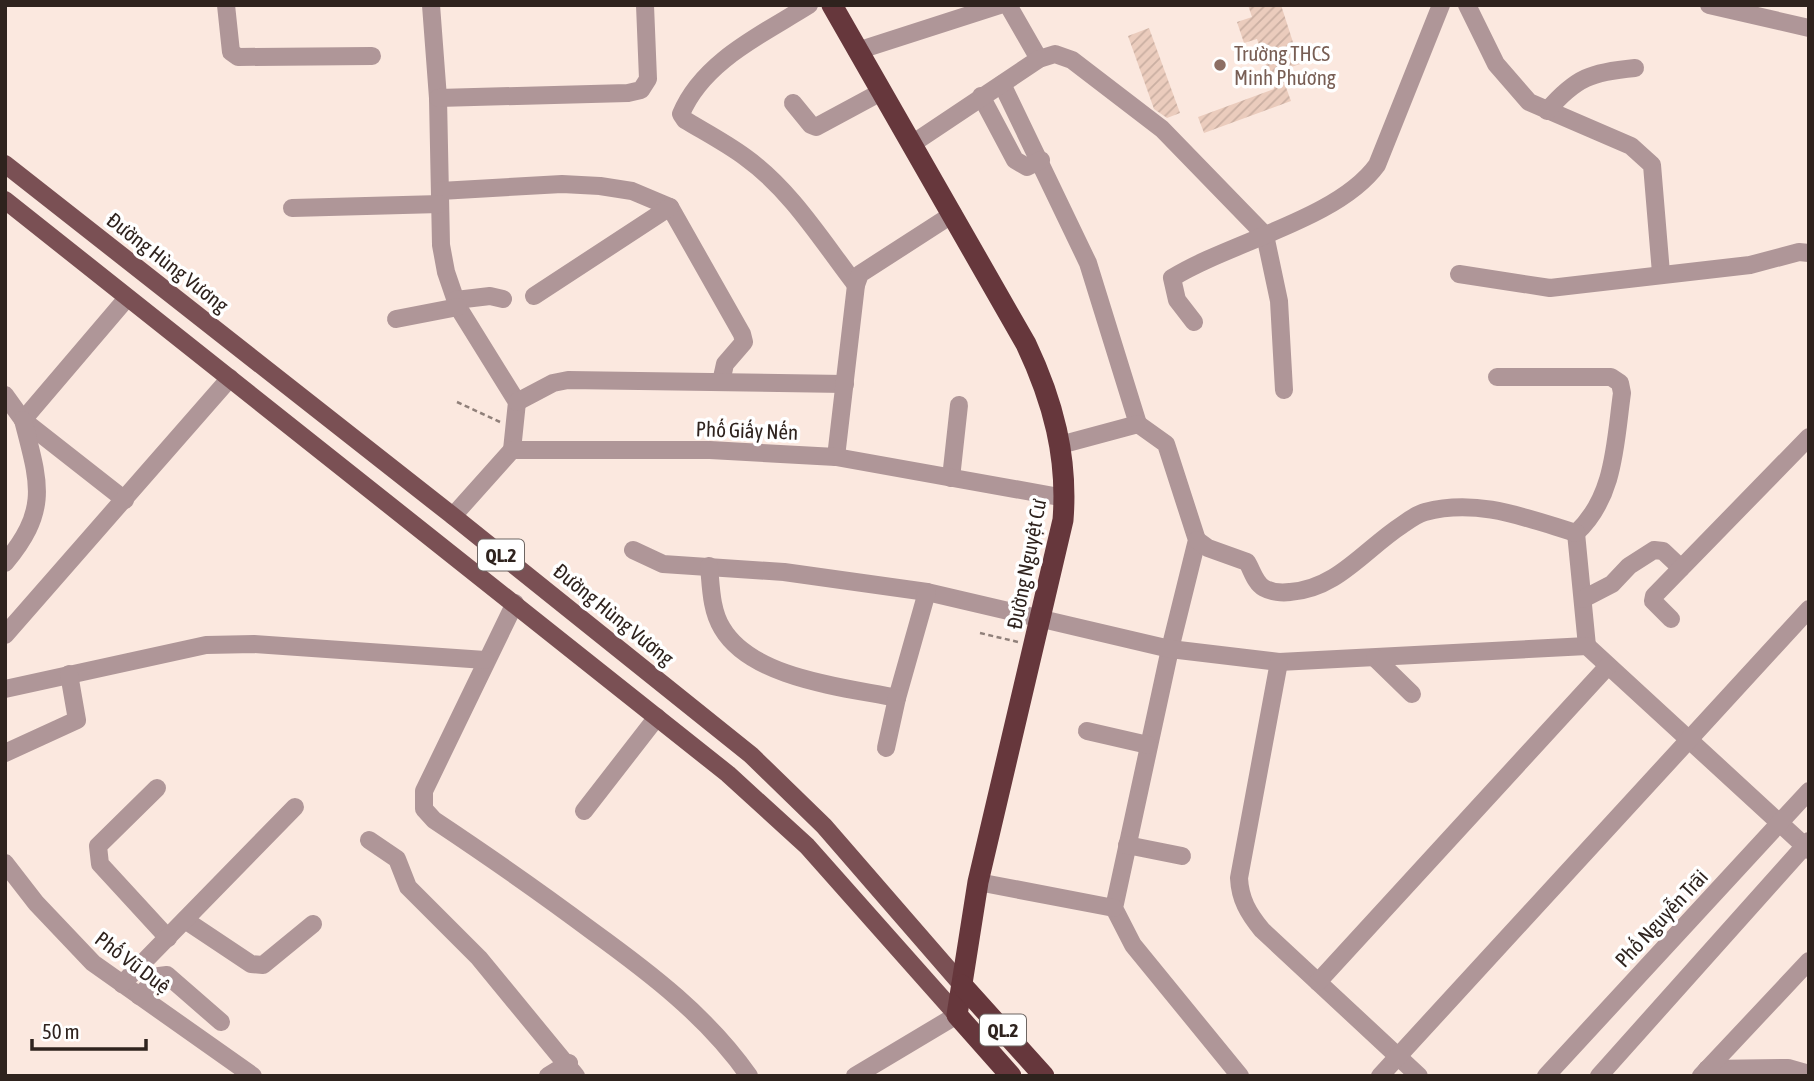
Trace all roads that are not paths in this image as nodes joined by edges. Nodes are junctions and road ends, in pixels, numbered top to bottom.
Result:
1 (226, 5) edge
2 (431, 5) edge
3 (645, 5) edge
4 (809, 5) edge
5 (832, 5) edge
6 (999, 5) edge
7 (1009, 5) edge
8 (1441, 5) edge
9 (1466, 5) edge
10 (1709, 5) edge
11 (1809, 28) edge
12 (857, 51) junction
13 (372, 56) dead end
14 (1039, 59) junction
15 (1635, 68) dead end
16 (1002, 84) junction
17 (881, 92) junction
18 (981, 96) junction
19 (438, 98) junction
20 (793, 103) dead end
21 (1548, 111) junction
22 (912, 144) junction
23 (1041, 160) junction
24 (5, 164) edge
25 (440, 198) junction
26 (5, 200) edge
27 (292, 208) dead end
28 (670, 208) junction
29 (953, 214) junction
30 (1265, 236) junction
31 (1809, 253) edge
32 (1661, 273) junction
33 (1459, 274) dead end
34 (856, 285) junction
35 (534, 296) dead end
36 (128, 298) junction
37 (503, 299) dead end
38 (457, 304) junction
39 (396, 319) dead end
40 (1194, 322) dead end
41 (1497, 377) dead end
42 (230, 378) junction
43 (720, 382) junction
44 (845, 384) junction
45 (1284, 390) dead end
46 (517, 402) junction
47 (959, 405) dead end
48 (12, 409) edge
49 (1138, 424) junction
50 (1809, 438) edge
51 (1060, 445) junction
52 (512, 450) junction
53 (836, 457) junction
54 (951, 478) junction
55 (1065, 498) junction
56 (125, 500) junction
57 (433, 501) junction
58 (453, 516) junction
59 (415, 523) junction
60 (1576, 533) junction
61 (1197, 540) junction
62 (634, 550) dead end
63 (5, 563) edge
64 (709, 566) junction
65 (1681, 568) junction
66 (928, 592) junction
67 (1583, 599) junction
68 (515, 603) junction
69 (1809, 609) edge
70 (1041, 618) junction
71 (1671, 619) dead end
72 (5, 635) edge
73 (1587, 646) junction
74 (1170, 649) junction
75 (1375, 658) junction
76 (485, 660) junction
77 (1279, 662) junction
78 (1608, 666) junction
79 (69, 674) junction
80 (5, 689) edge
81 (1412, 694) dead end
82 (897, 698) junction
83 (657, 717) junction
84 (1087, 731) dead end
85 (1688, 741) junction
86 (1148, 745) junction
87 (886, 748) dead end
88 (5, 754) edge
89 (157, 788) dead end
90 (1809, 791) edge
91 (295, 807) dead end
92 (584, 811) dead end
93 (1779, 824) junction
94 (369, 840) dead end
95 (1127, 845) junction
96 (1807, 846) edge
97 (1182, 856) dead end
98 (5, 863) edge
99 (978, 882) junction
100 (1114, 908) junction
101 (185, 920) junction
102 (313, 924) dead end
103 (168, 938) junction
104 (1809, 961) edge
105 (1318, 982) junction
106 (122, 984) junction
107 (962, 985) junction
108 (139, 996) junction
109 (957, 1015) junction
110 (221, 1022) dead end
111 (1398, 1056) junction
112 (573, 1069) edge
113 (1704, 1072) edge
114 (1743, 1072) edge
115 (1809, 1074) edge
116 (253, 1076) edge
117 (548, 1076) edge
118 (749, 1076) edge
119 (855, 1076) edge
120 (1011, 1076) edge
121 (1044, 1076) edge
122 (1240, 1076) edge
123 (1380, 1076) edge
124 (1419, 1076) edge
125 (1546, 1076) edge
126 (1599, 1076) edge

1 - 13 street
2 - 19 street
3 - 19 street
4 - 34 street
5 - 12 highway, Đường Nguyệt Cư
6 - 12 street
7 - 14 street
8 - 30 street
9 - 21 street
10 - 11 street
12 - 17 highway, Đường Nguyệt Cư
14 - 16 street
14 - 30 street
15 - 21 street
16 - 18 street
16 - 23 street
17 - 20 street
17 - 22 highway, Đường Nguyệt Cư
18 - 22 street
18 - 23 street
19 - 25 street
21 - 32 street
22 - 29 highway, Đường Nguyệt Cư
23 - 49 street
24 - 57 main road, Đường Hùng Vương / QL.2
25 - 27 street
25 - 28 street
25 - 38 street
26 - 36 main road, QL.2
28 - 35 street
28 - 43 street
29 - 34 street
29 - 51 highway, Đường Nguyệt Cư
30 - 40 street
30 - 45 street
31 - 32 street
32 - 33 street
34 - 44 street
36 - 42 main road, QL.2
36 - 48 street
37 - 38 street
38 - 39 street
38 - 46 street
41 - 60 street
42 - 56 street
42 - 59 main road, QL.2
43 - 44 street
43 - 46 street
44 - 53 street
46 - 52 street
47 - 54 street
48 - 56 street
48 - 63 street
49 - 51 street
49 - 61 street
50 - 65 street
51 - 55 highway, Đường Nguyệt Cư
52 - 53 street, Phố Giấy Nến
52 - 58 street
53 - 54 street, Phố Giấy Nến
54 - 55 street, Phố Giấy Nến
55 - 70 highway, Đường Nguyệt Cư
56 - 72 street
57 - 58 main road, Đường Hùng Vương / QL.2
57 - 59 main road
58 - 107 main road, Đường Hùng Vương / QL.2
59 - 68 main road, QL.2
60 - 61 street
60 - 67 street
61 - 74 street
62 - 64 street
64 - 66 street
64 - 82 street
65 - 67 street
65 - 71 street
66 - 70 street
66 - 82 street
67 - 73 street
68 - 76 street
68 - 83 main road, QL.2
69 - 85 street
70 - 74 street
70 - 99 highway, Đường Nguyệt Cư
73 - 75 street
73 - 78 street
74 - 77 street
74 - 86 street
75 - 77 street
75 - 81 street
76 - 79 street
76 - 118 street
77 - 105 street
78 - 85 street
78 - 105 street
79 - 80 street
79 - 88 street
82 - 87 street
83 - 92 street
83 - 109 main road, QL.2
84 - 86 street
85 - 93 street
85 - 111 street
86 - 95 street
89 - 103 street
90 - 93 street, Phố Nguyễn Trãi
91 - 101 street
93 - 96 street
93 - 125 street, Phố Nguyễn Trãi
94 - 112 street
95 - 97 street
95 - 100 street
96 - 126 street
98 - 106 street, Phố Vũ Duệ
99 - 100 street
99 - 107 highway, Đường Nguyệt Cư
100 - 122 street
101 - 102 street
101 - 103 street
103 - 106 street
104 - 113 street
105 - 111 street
106 - 108 street, Phố Vũ Duệ
107 - 109 highway, Đường Nguyệt Cư
107 - 121 highway, Đường Hùng Vương / QL.2
108 - 110 street
108 - 116 street, Phố Vũ Duệ
109 - 119 street
109 - 120 highway, QL.2
111 - 123 street
111 - 124 street
112 - 117 street
113 - 114 street
114 - 115 street

